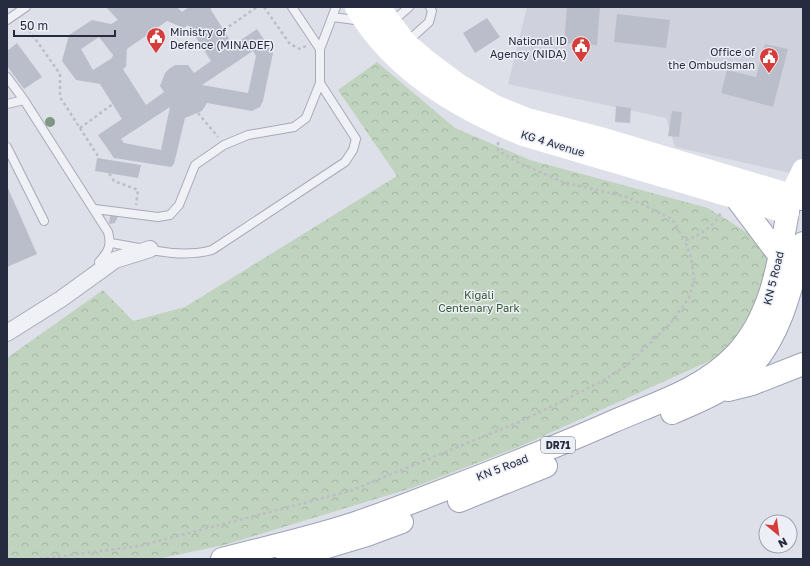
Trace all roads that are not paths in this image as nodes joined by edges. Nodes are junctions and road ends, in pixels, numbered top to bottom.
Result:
1 (26, 7) edge
2 (292, 7) edge
3 (336, 7) edge
4 (409, 7) edge
5 (430, 7) edge
6 (15, 10) edge
7 (372, 15) edge
8 (333, 17) junction
9 (7, 20) edge
10 (406, 43) junction
11 (320, 49) junction
12 (7, 77) edge
13 (320, 83) junction
14 (24, 100) junction
15 (7, 104) edge
16 (7, 147) edge
17 (626, 155) junction
18 (803, 170) edge
19 (733, 197) junction
20 (796, 206) edge
21 (96, 209) junction
22 (44, 221) dead end
23 (111, 243) junction
24 (803, 243) edge
25 (150, 249) junction
26 (779, 255) junction
27 (98, 262) dead end
28 (7, 333) edge
29 (803, 364) edge
30 (713, 393) junction
31 (222, 559) edge
32 (287, 559) edge

1 - 6 lane
2 - 11 lane
3 - 8 lane
4 - 7 lane
5 - 10 lane
6 - 9 lane
7 - 8 lane
7 - 10 main road, KG 4 Avenue
7 - 17 main road, KG 4 Avenue
8 - 11 lane
10 - 17 main road, KG 4 Avenue
11 - 13 lane
12 - 14 lane
13 - 21 lane
13 - 25 lane
14 - 15 lane
14 - 21 lane
16 - 22 lane
17 - 19 main road, KG 4 Avenue
17 - 20 main road, KG 4 Avenue
18 - 20 main road, KN 5 Road
19 - 20 main road, KG 4 Avenue
19 - 26 main road
20 - 26 main road, KN 5 Road / DR71
21 - 23 lane
23 - 25 lane
23 - 27 lane
24 - 30 main road, KN 5 Road / DR71
25 - 28 street
26 - 31 main road, KN 5 Road / DR71
29 - 30 main road
30 - 32 main road, KN 5 Road / DR71

